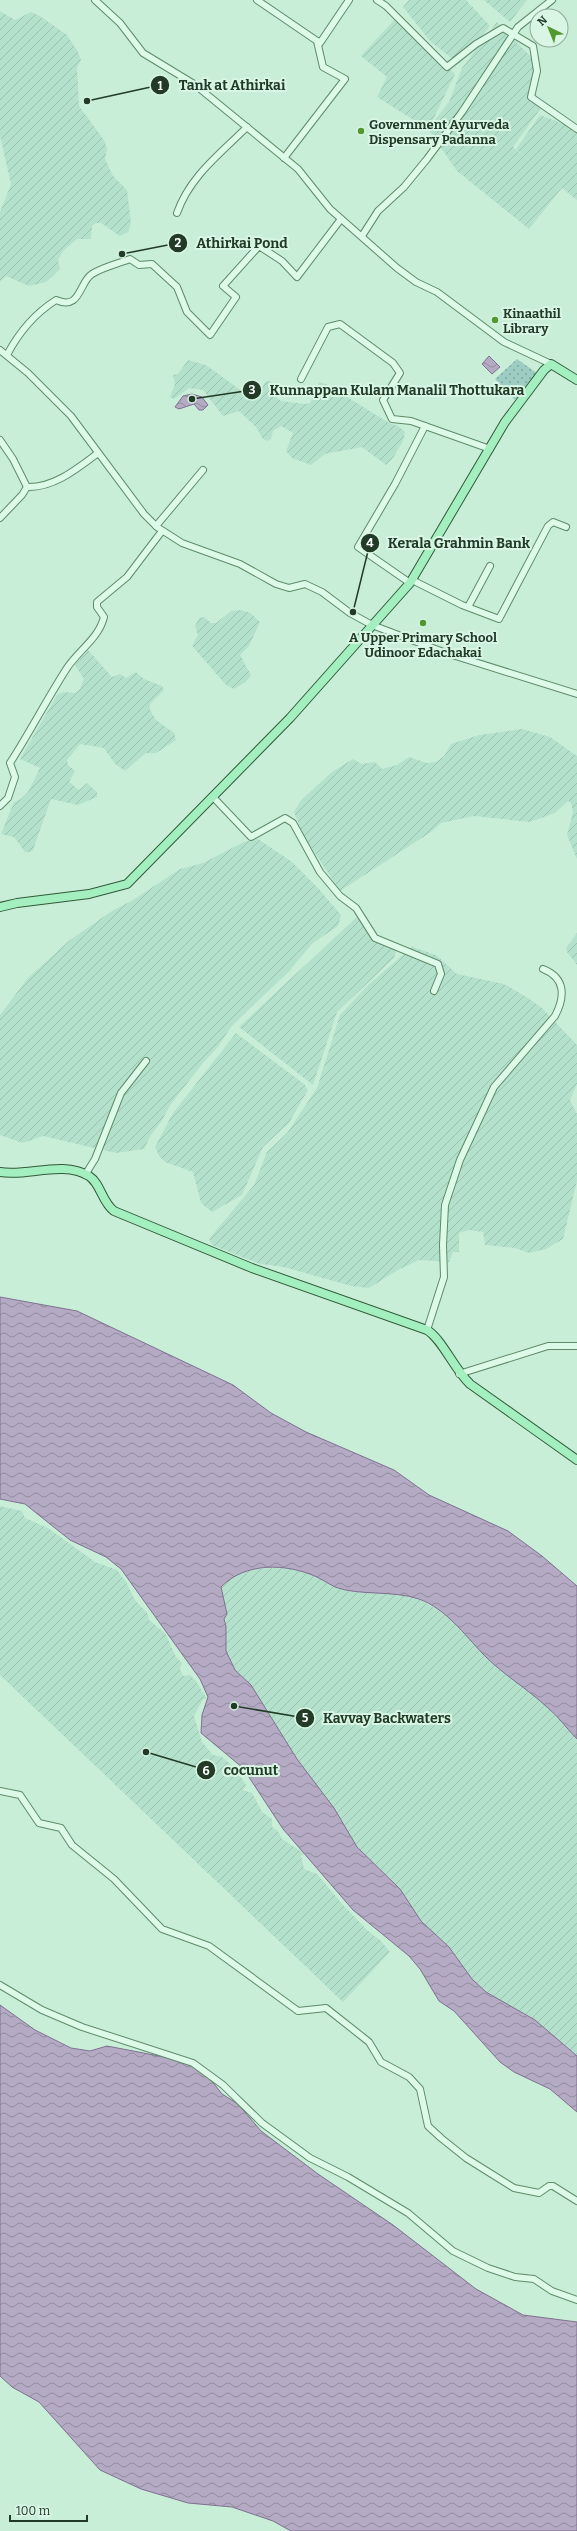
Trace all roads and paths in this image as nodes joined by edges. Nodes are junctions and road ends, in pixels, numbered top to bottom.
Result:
1 (95, 0) edge
2 (257, 0) edge
3 (349, 0) edge
4 (376, 0) edge
5 (552, 0) edge
6 (512, 34) junction
7 (317, 41) junction
8 (247, 127) junction
9 (577, 129) edge
10 (284, 158) junction
11 (177, 213) dead end
12 (341, 218) junction
13 (362, 236) junction
14 (0, 350) edge
15 (7, 355) junction
16 (550, 364) junction
17 (301, 379) dead end
18 (577, 380) edge
19 (425, 426) junction
20 (0, 440) edge
21 (490, 449) junction
22 (98, 453) junction
23 (203, 470) dead end
24 (27, 487) junction
25 (0, 518) edge
26 (156, 526) junction
27 (566, 527) dead end
28 (162, 530) junction
29 (490, 566) dead end
30 (411, 582) junction
31 (468, 608) junction
32 (372, 625) junction
33 (577, 694) edge
34 (213, 797) junction
35 (0, 806) edge
36 (0, 907) edge
37 (543, 969) dead end
38 (434, 991) dead end
39 (146, 1061) dead end
40 (0, 1172) edge
41 (85, 1175) junction
42 (427, 1330) junction
43 (577, 1346) edge
44 (459, 1374) junction
45 (577, 1460) edge
46 (0, 1792) edge
47 (0, 1985) edge
48 (577, 2201) edge
49 (577, 2300) edge

1 - 8 street
2 - 7 street
3 - 7 street
4 - 6 street
5 - 6 street
6 - 9 street
6 - 13 street
7 - 10 street
8 - 10 street
8 - 11 street
10 - 12 street
12 - 13 street
12 - 15 street
13 - 16 street
14 - 15 street
15 - 22 street
16 - 18 main road
16 - 21 main road
17 - 19 street
19 - 21 street
19 - 30 street
20 - 24 street
21 - 30 main road
22 - 24 street
22 - 26 street
23 - 26 street
24 - 25 street
26 - 28 street
27 - 31 street
28 - 32 street
28 - 35 street
29 - 31 street
30 - 31 street
30 - 32 main road
32 - 33 street
32 - 34 main road
34 - 36 main road
34 - 38 street
37 - 42 street
39 - 41 street
40 - 41 main road
41 - 42 main road
42 - 44 main road
43 - 44 street
44 - 45 main road
46 - 48 street
47 - 49 street

